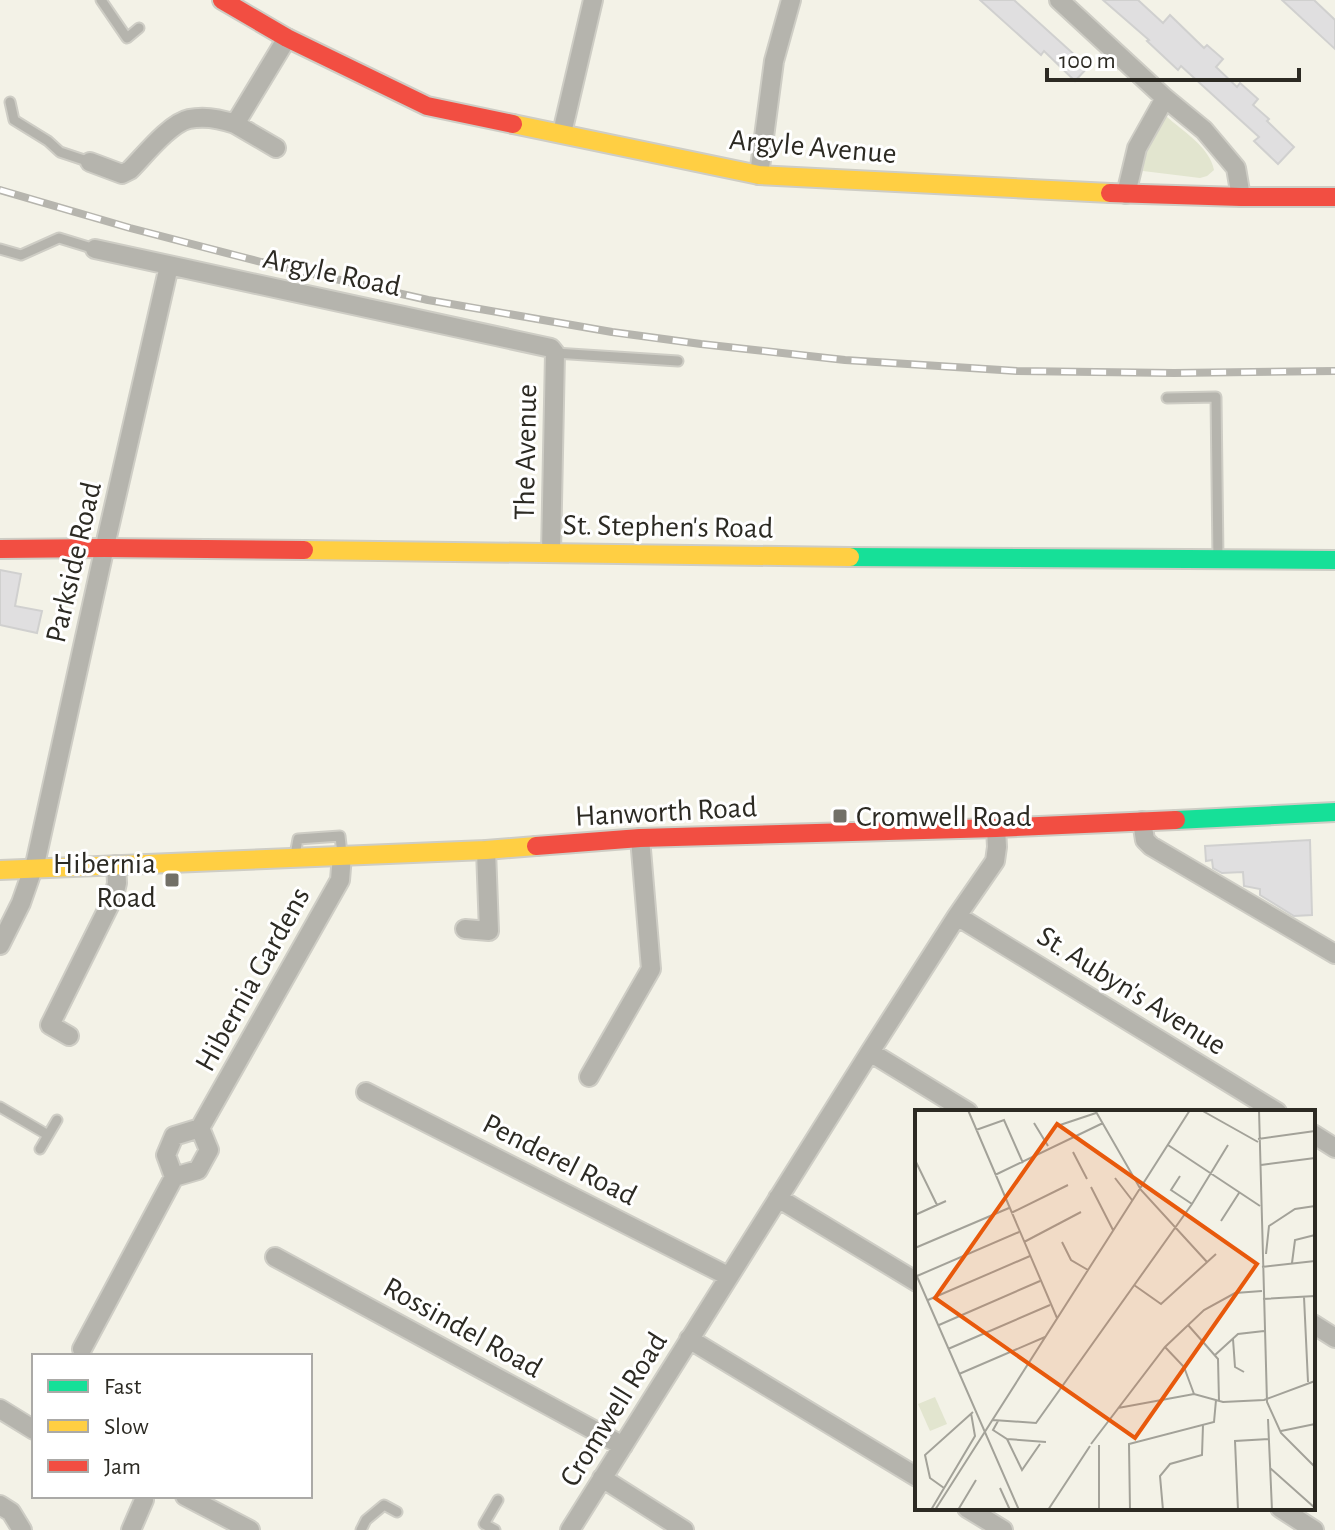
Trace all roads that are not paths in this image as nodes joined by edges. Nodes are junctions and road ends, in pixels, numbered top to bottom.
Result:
1 (101, 0) edge
2 (222, 0) edge
3 (593, 0) edge
4 (791, 0) edge
5 (1059, 0) edge
6 (139, 28) dead end
7 (287, 38) junction
8 (1165, 98) junction
9 (10, 102) dead end
10 (235, 124) junction
11 (562, 133) junction
12 (276, 148) dead end
13 (90, 162) joint
14 (759, 175) junction
15 (1126, 194) junction
16 (1241, 197) junction
17 (1335, 197) edge
18 (0, 249) edge
19 (95, 249) joint
20 (169, 266) junction
21 (555, 353) junction
22 (678, 361) dead end
23 (1167, 398) dead end
24 (104, 548) junction
25 (0, 549) edge
26 (551, 553) junction
27 (1218, 559) junction
28 (1335, 560) edge
29 (1335, 812) edge
30 (1142, 821) junction
31 (996, 828) junction
32 (640, 838) junction
33 (486, 850) junction
34 (342, 855) junction
35 (116, 865) junction
36 (0, 870) edge
37 (32, 870) junction
38 (957, 916) junction
39 (465, 929) dead end
40 (0, 945) edge
41 (1335, 954) edge
42 (69, 1036) dead end
43 (870, 1052) junction
44 (589, 1077) dead end
45 (366, 1092) dead end
46 (0, 1107) edge
47 (965, 1110) edge
48 (1274, 1110) edge
49 (57, 1120) dead end
50 (200, 1128) junction
51 (48, 1135) junction
52 (1315, 1135) edge
53 (1335, 1148) edge
54 (40, 1149) dead end
55 (174, 1177) junction
56 (778, 1198) junction
57 (275, 1257) dead end
58 (728, 1276) junction
59 (915, 1281) edge
60 (1315, 1325) edge
61 (1335, 1338) edge
62 (689, 1339) junction
63 (82, 1349) dead end
64 (0, 1409) edge
65 (32, 1429) edge
66 (623, 1446) junction
67 (915, 1476) edge
68 (602, 1478) junction
69 (145, 1498) edge
70 (189, 1498) edge
71 (498, 1500) dead end
72 (0, 1505) edge
73 (970, 1510) edge
74 (1283, 1510) edge
75 (397, 1512) dead end
76 (22, 1530) edge
77 (131, 1530) edge
78 (250, 1530) edge
79 (361, 1530) edge
80 (495, 1530) edge
81 (570, 1530) edge
82 (684, 1530) edge
83 (1003, 1530) edge
84 (1314, 1530) edge

1 - 6 lane
2 - 7 street, Argyle Avenue
3 - 11 street
4 - 14 street
5 - 8 street
7 - 10 street
7 - 11 street, Argyle Avenue
8 - 15 street
8 - 16 street
9 - 13 lane
10 - 12 street
10 - 13 street
11 - 14 street, Argyle Avenue
14 - 15 street, Argyle Avenue
15 - 16 street, Argyle Avenue
16 - 17 street, Argyle Avenue
18 - 19 lane
19 - 20 street, Argyle Road
20 - 21 street, Argyle Road
20 - 24 street, Parkside Road
21 - 22 lane
21 - 26 street, The Avenue
23 - 27 lane
24 - 25 street, St. Stephen's Road
24 - 26 street, St. Stephen's Road
24 - 37 street, Parkside Road
26 - 27 street, St. Stephen's Road
27 - 28 street, St. Stephen's Road
29 - 30 street, Hanworth Road
30 - 31 street, Hanworth Road
30 - 41 street
31 - 32 street, Hanworth Road
31 - 38 street, Cromwell Road
32 - 33 street, Hanworth Road
32 - 44 street
33 - 34 street, Hanworth Road
33 - 39 street
34 - 35 street, Hanworth Road
34 - 50 street, Hibernia Gardens
35 - 37 street, Hanworth Road
35 - 42 street
36 - 37 street, Hanworth Road
37 - 40 street
38 - 43 street, Cromwell Road
38 - 48 street, St. Aubyn's Avenue
43 - 47 street
43 - 56 street, Cromwell Road
45 - 58 street, Penderel Road
46 - 51 lane
49 - 51 lane
50 - 55 street, Hibernia Gardens
50 - 55 street
51 - 54 lane
52 - 53 street
55 - 63 street
56 - 58 street, Cromwell Road
56 - 59 street
57 - 66 street, Rossindel Road
58 - 62 street, Cromwell Road
60 - 61 street
62 - 66 street, Cromwell Road
62 - 67 street
64 - 65 street
66 - 68 street, Cromwell Road
68 - 81 street, Cromwell Road
68 - 82 street
69 - 77 street
70 - 78 street
71 - 80 lane
72 - 76 street
73 - 83 street
74 - 84 street
75 - 79 lane

